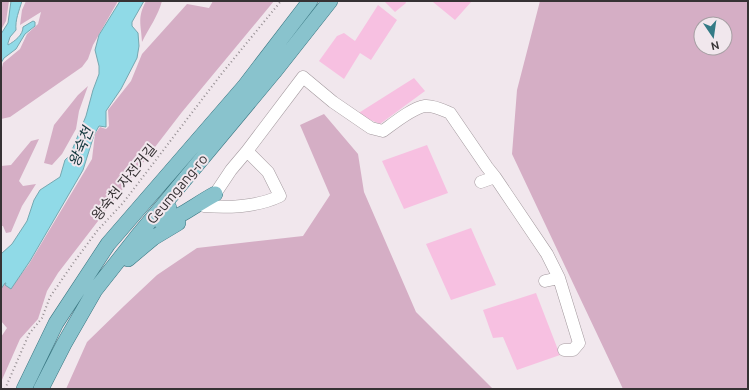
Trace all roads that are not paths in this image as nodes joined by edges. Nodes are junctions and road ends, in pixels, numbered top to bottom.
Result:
1 (310, 1) edge
2 (330, 1) edge
3 (296, 44) junction
4 (247, 151) junction
5 (495, 176) junction
6 (481, 182) dead end
7 (216, 194) joint
8 (204, 206) joint
9 (559, 278) junction
10 (545, 281) dead end
11 (64, 344) junction
12 (564, 350) dead end
13 (24, 389) edge
14 (41, 389) edge

1 - 13 main road, Geumgang-ro
2 - 3 main road, Geumgang-ro
3 - 7 main road
3 - 11 main road, Geumgang-ro
4 - 5 lane
4 - 7 lane
4 - 8 lane
5 - 6 lane
5 - 9 lane
8 - 11 main road
9 - 10 lane
9 - 12 lane
11 - 14 main road, Geumgang-ro

